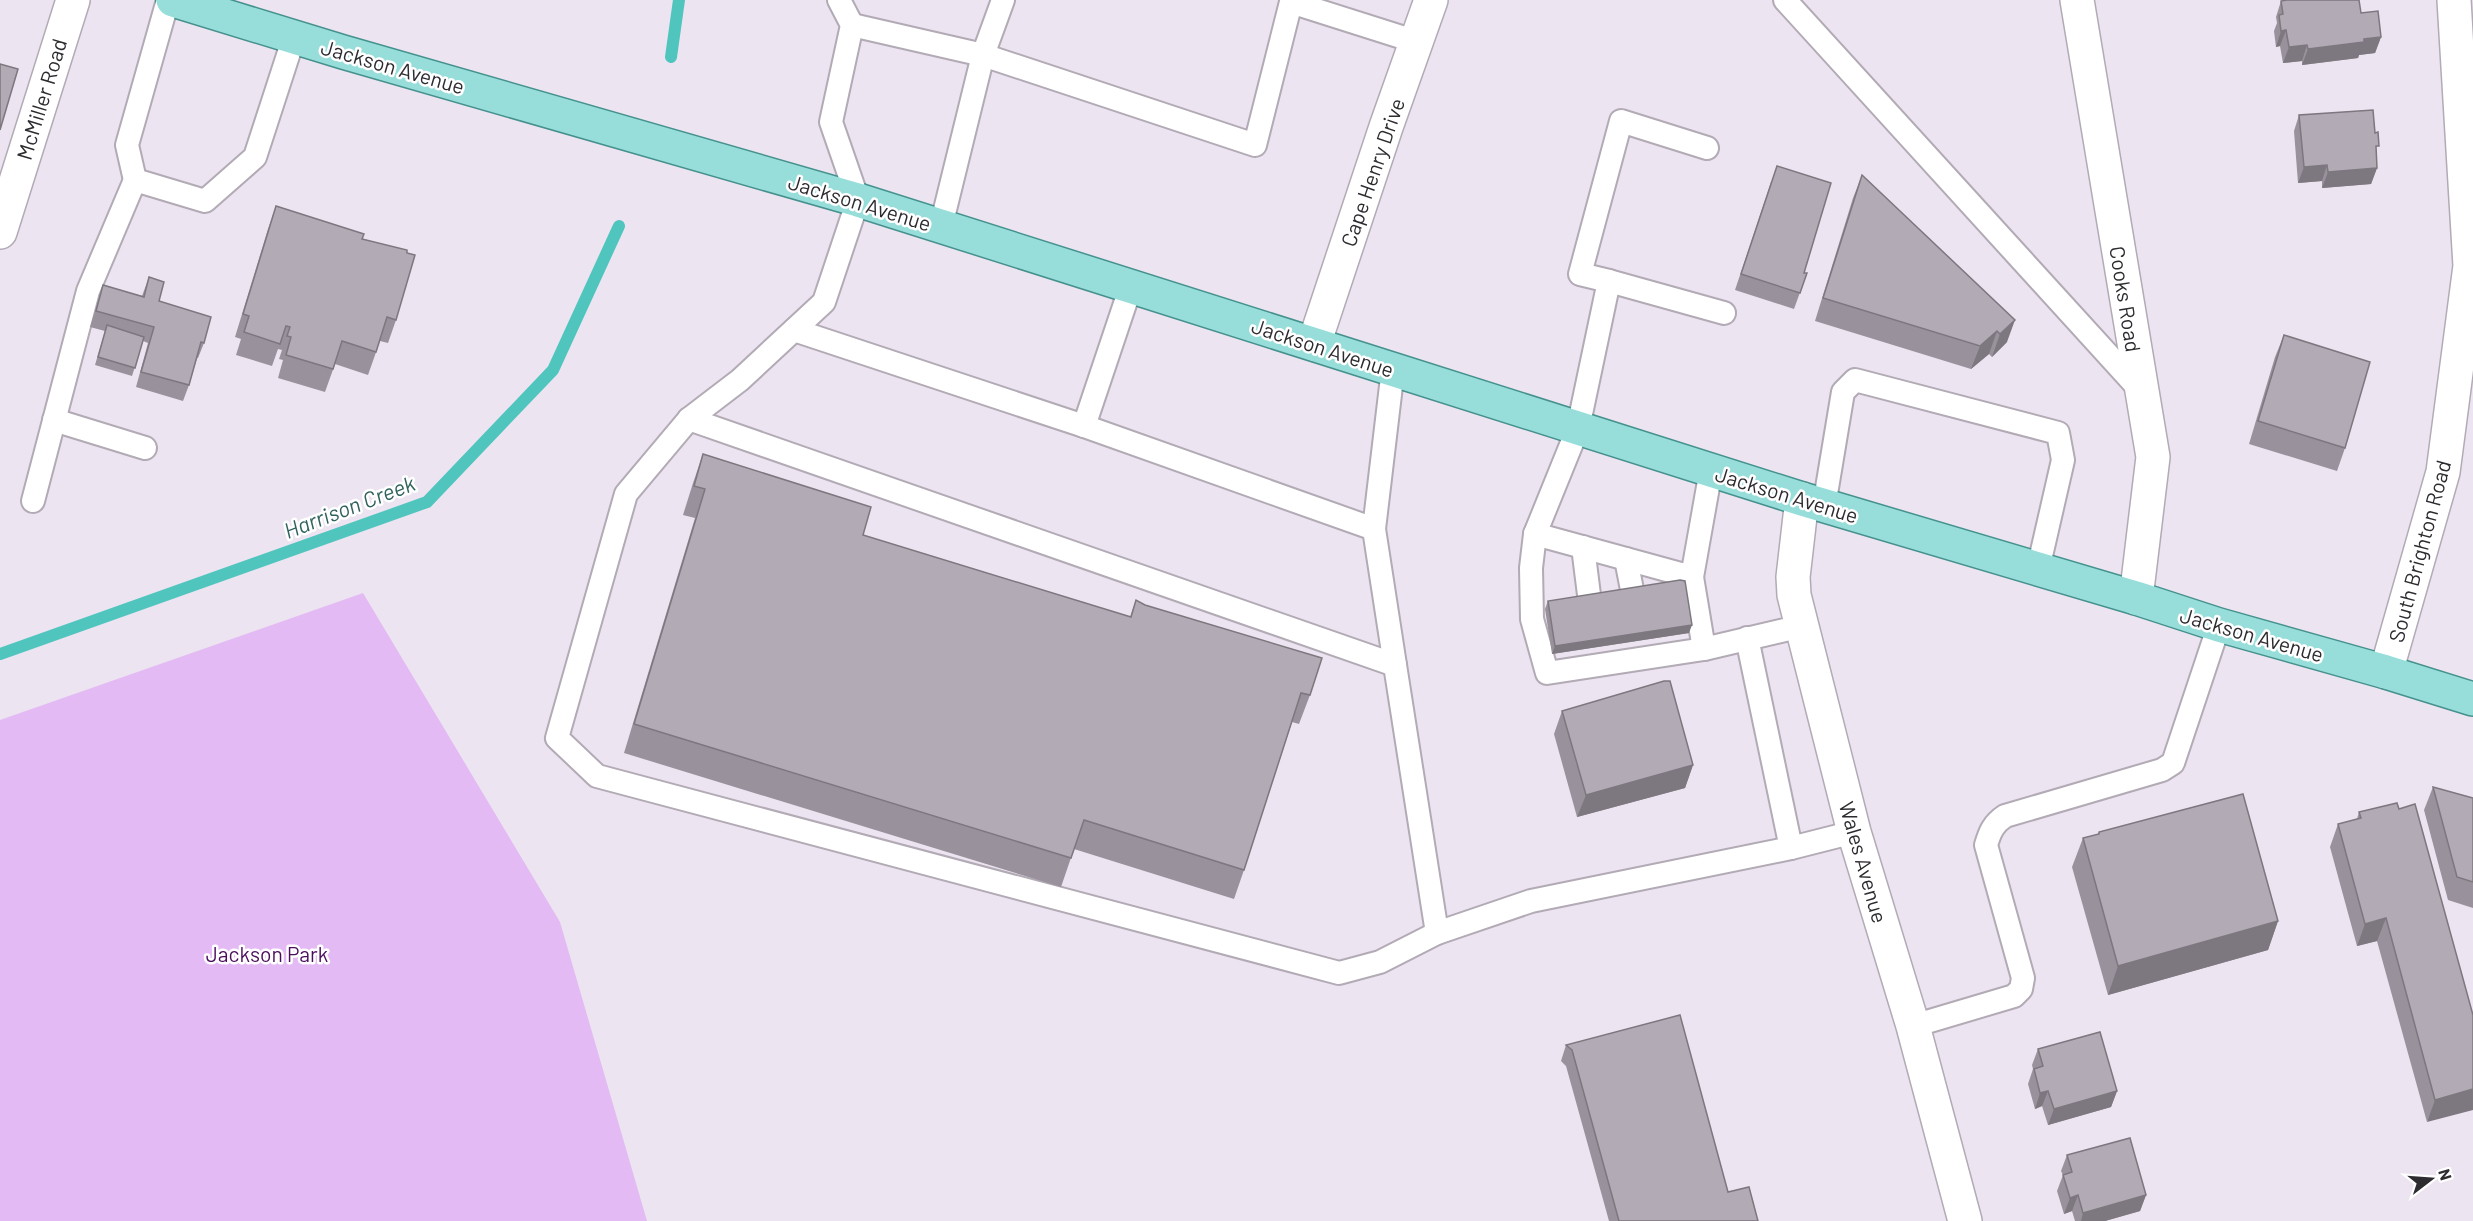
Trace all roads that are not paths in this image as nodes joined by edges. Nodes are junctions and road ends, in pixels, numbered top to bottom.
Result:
1 (73, 0) edge
2 (168, 0) edge
3 (173, 0) edge
4 (839, 0) edge
5 (1003, 0) edge
6 (1431, 0) edge
7 (1785, 0) edge
8 (2077, 0) edge
9 (1287, 1) edge
10 (2461, 8) edge
11 (852, 25) junction
12 (294, 37) junction
13 (1417, 42) junction
14 (983, 55) junction
15 (1707, 148) dead end
16 (135, 180) junction
17 (858, 200) junction
18 (941, 226) junction
19 (0, 232) edge
20 (1609, 281) junction
21 (1131, 286) junction
22 (1724, 313) dead end
23 (794, 330) junction
24 (1314, 344) junction
25 (1393, 369) junction
26 (2142, 392) junction
27 (689, 419) junction
28 (54, 420) junction
29 (1084, 426) junction
30 (1578, 428) junction
31 (145, 448) dead end
32 (1711, 470) junction
33 (33, 501) dead end
34 (1813, 502) junction
35 (1374, 530) junction
36 (1535, 534) junction
37 (1583, 547) junction
38 (1626, 559) junction
39 (2038, 569) junction
40 (1692, 577) junction
41 (1633, 595) edge
42 (2136, 598) junction
43 (1590, 603) edge
44 (2219, 625) junction
45 (1802, 626) junction
46 (1747, 638) junction
47 (1704, 649) junction
48 (1395, 665) junction
49 (2386, 672) junction
50 (2473, 699) edge
51 (1854, 832) junction
52 (1791, 848) junction
53 (1437, 933) junction
54 (1913, 1026) junction
55 (1965, 1221) edge

1 - 19 street, McMiller Road
2 - 16 lane
3 - 12 main road, Jackson Avenue
4 - 11 lane
5 - 14 lane
6 - 13 street, Cape Henry Drive
7 - 26 lane
8 - 26 street, Cooks Road
9 - 13 lane
9 - 14 lane
10 - 49 street, South Brighton Road
11 - 14 lane
11 - 17 lane
12 - 16 lane
12 - 17 main road, Jackson Avenue
13 - 24 street, Cape Henry Drive
14 - 18 lane
15 - 20 lane
16 - 28 lane
17 - 18 main road, Jackson Avenue
17 - 23 lane
18 - 21 main road, Jackson Avenue
20 - 22 lane
20 - 30 lane
21 - 24 main road, Jackson Avenue
21 - 29 lane
23 - 27 lane
23 - 29 lane
24 - 25 main road, Jackson Avenue
25 - 30 main road, Jackson Avenue
25 - 35 lane
26 - 42 street, Cooks Road
27 - 48 lane
27 - 53 lane
28 - 31 lane
28 - 33 lane
29 - 35 lane
30 - 32 main road, Jackson Avenue
30 - 36 lane
32 - 34 main road, Jackson Avenue
32 - 40 lane
34 - 39 main road, Jackson Avenue
34 - 39 lane
34 - 45 street, Wales Avenue
35 - 48 lane
36 - 37 lane
36 - 47 lane
37 - 38 lane
37 - 43 lane
38 - 40 lane
38 - 41 lane
39 - 42 main road, Jackson Avenue
40 - 47 lane
42 - 44 main road, Jackson Avenue
44 - 49 main road, Jackson Avenue
44 - 54 lane
45 - 46 lane
45 - 51 street, Wales Avenue
46 - 47 lane
46 - 52 lane
48 - 53 lane
49 - 50 main road, Jackson Avenue
51 - 52 lane
51 - 54 street, Wales Avenue
52 - 53 lane
54 - 55 street, Wales Avenue

